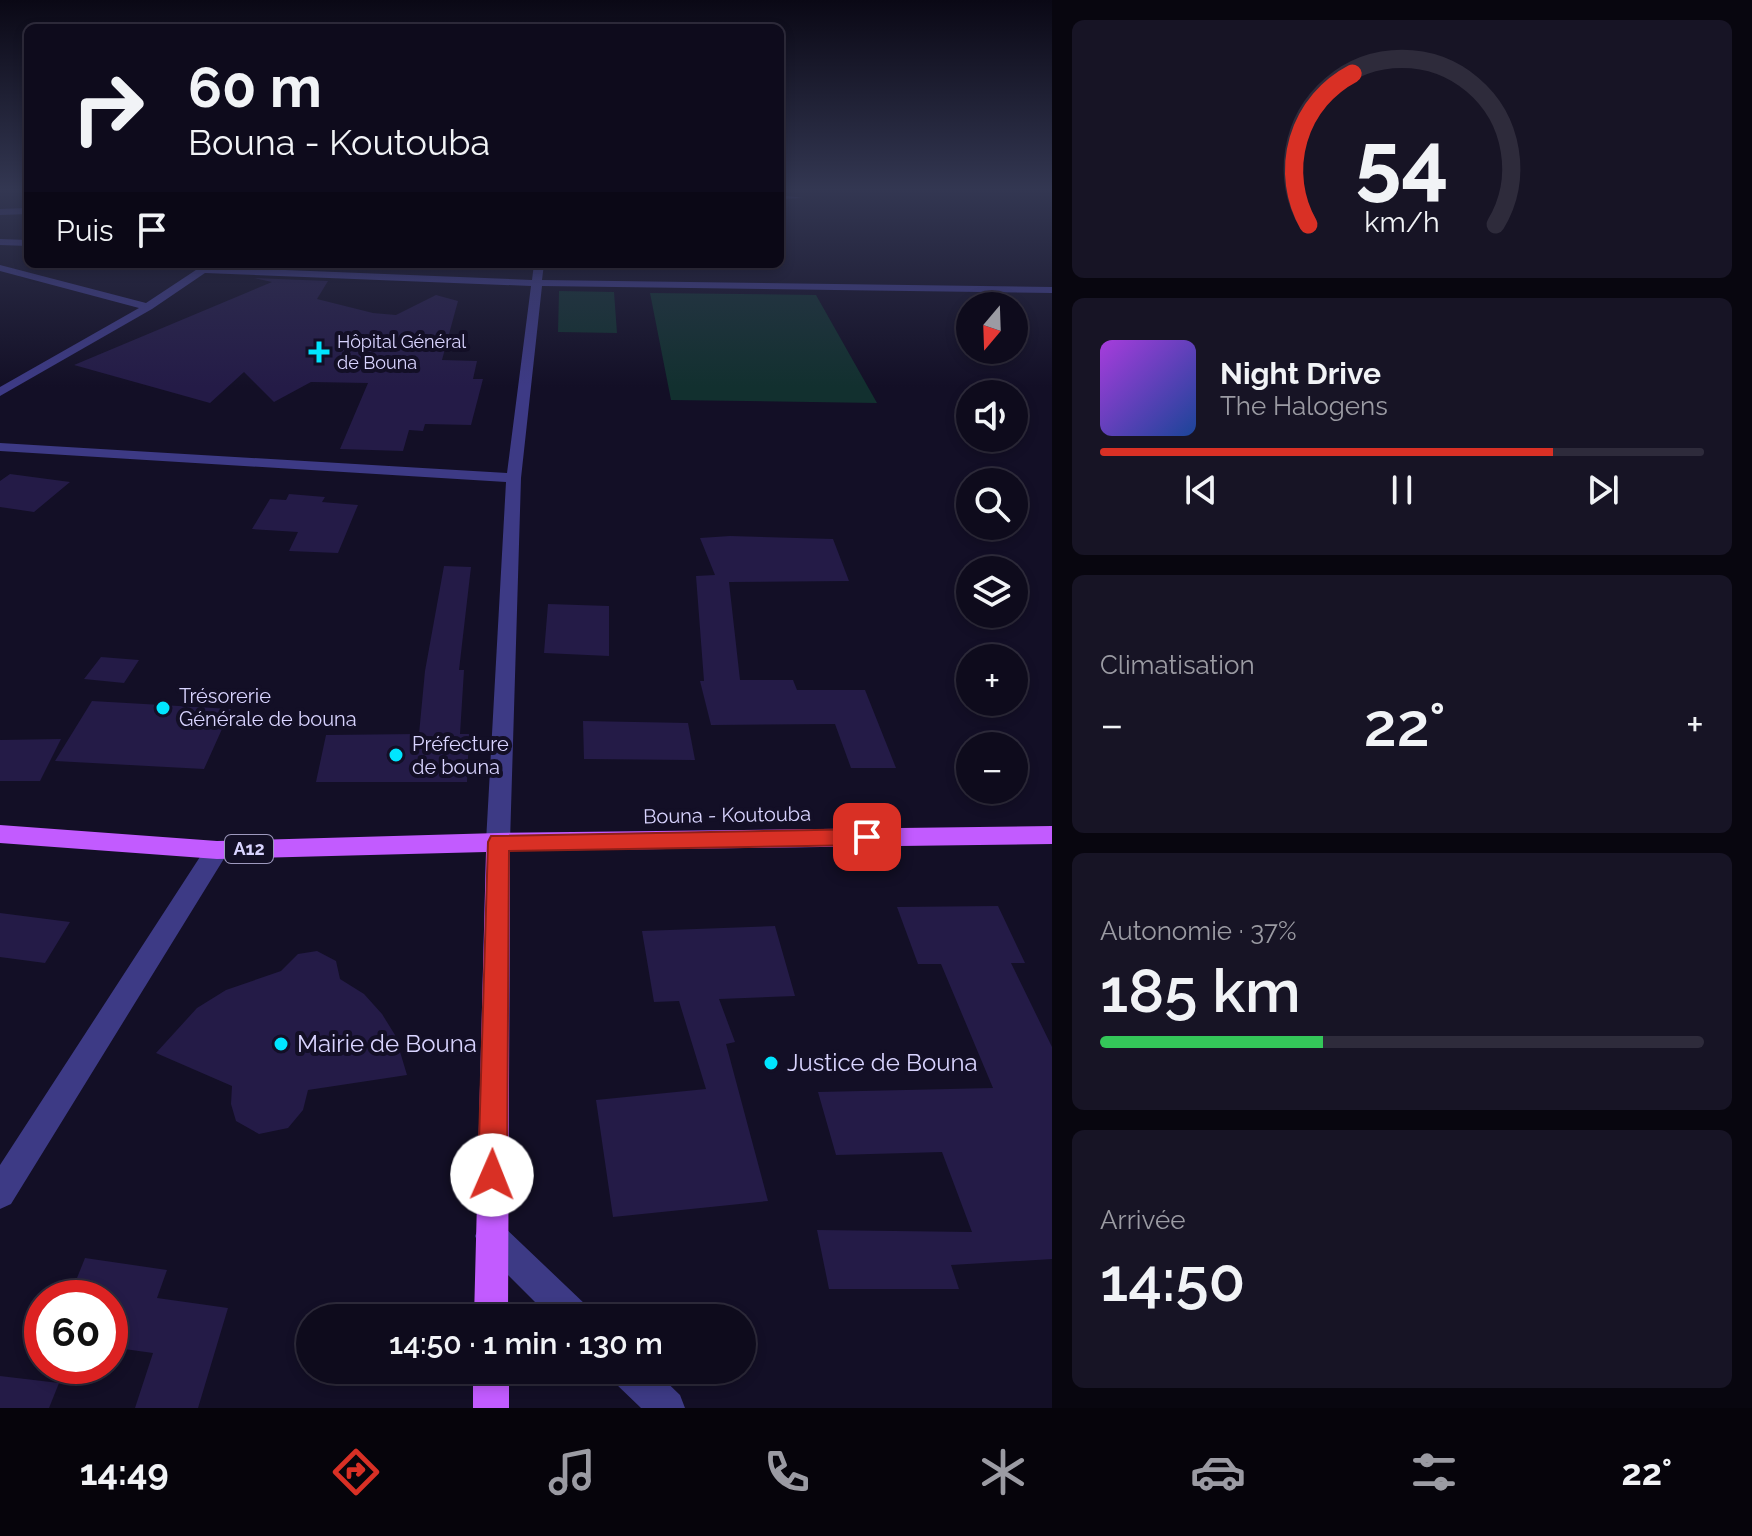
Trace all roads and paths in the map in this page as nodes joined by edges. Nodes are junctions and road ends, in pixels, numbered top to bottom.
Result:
1 (0, 268) edge
2 (206, 268) edge
3 (228, 268) edge
4 (538, 268) edge
5 (535, 283) junction
6 (1052, 290) edge
7 (148, 307) junction
8 (0, 392) edge
9 (0, 447) edge
10 (514, 478) junction
11 (0, 834) edge
12 (1052, 835) edge
13 (498, 842) junction
14 (217, 850) junction
15 (0, 1193) edge
16 (491, 1236) junction
17 (491, 1304) edge
18 (561, 1304) edge
19 (491, 1384) edge
20 (642, 1384) edge
21 (491, 1408) edge
22 (667, 1408) edge

1 - 7 street
2 - 7 street
3 - 5 street
4 - 5 street
5 - 6 street
5 - 10 street
7 - 8 street
9 - 10 street
10 - 13 street
11 - 14 main road, A12
12 - 13 main road, Bouna - Koutouba
13 - 14 main road, A12
13 - 16 main road
14 - 15 street
16 - 17 main road
16 - 18 street
19 - 21 main road
20 - 22 street

